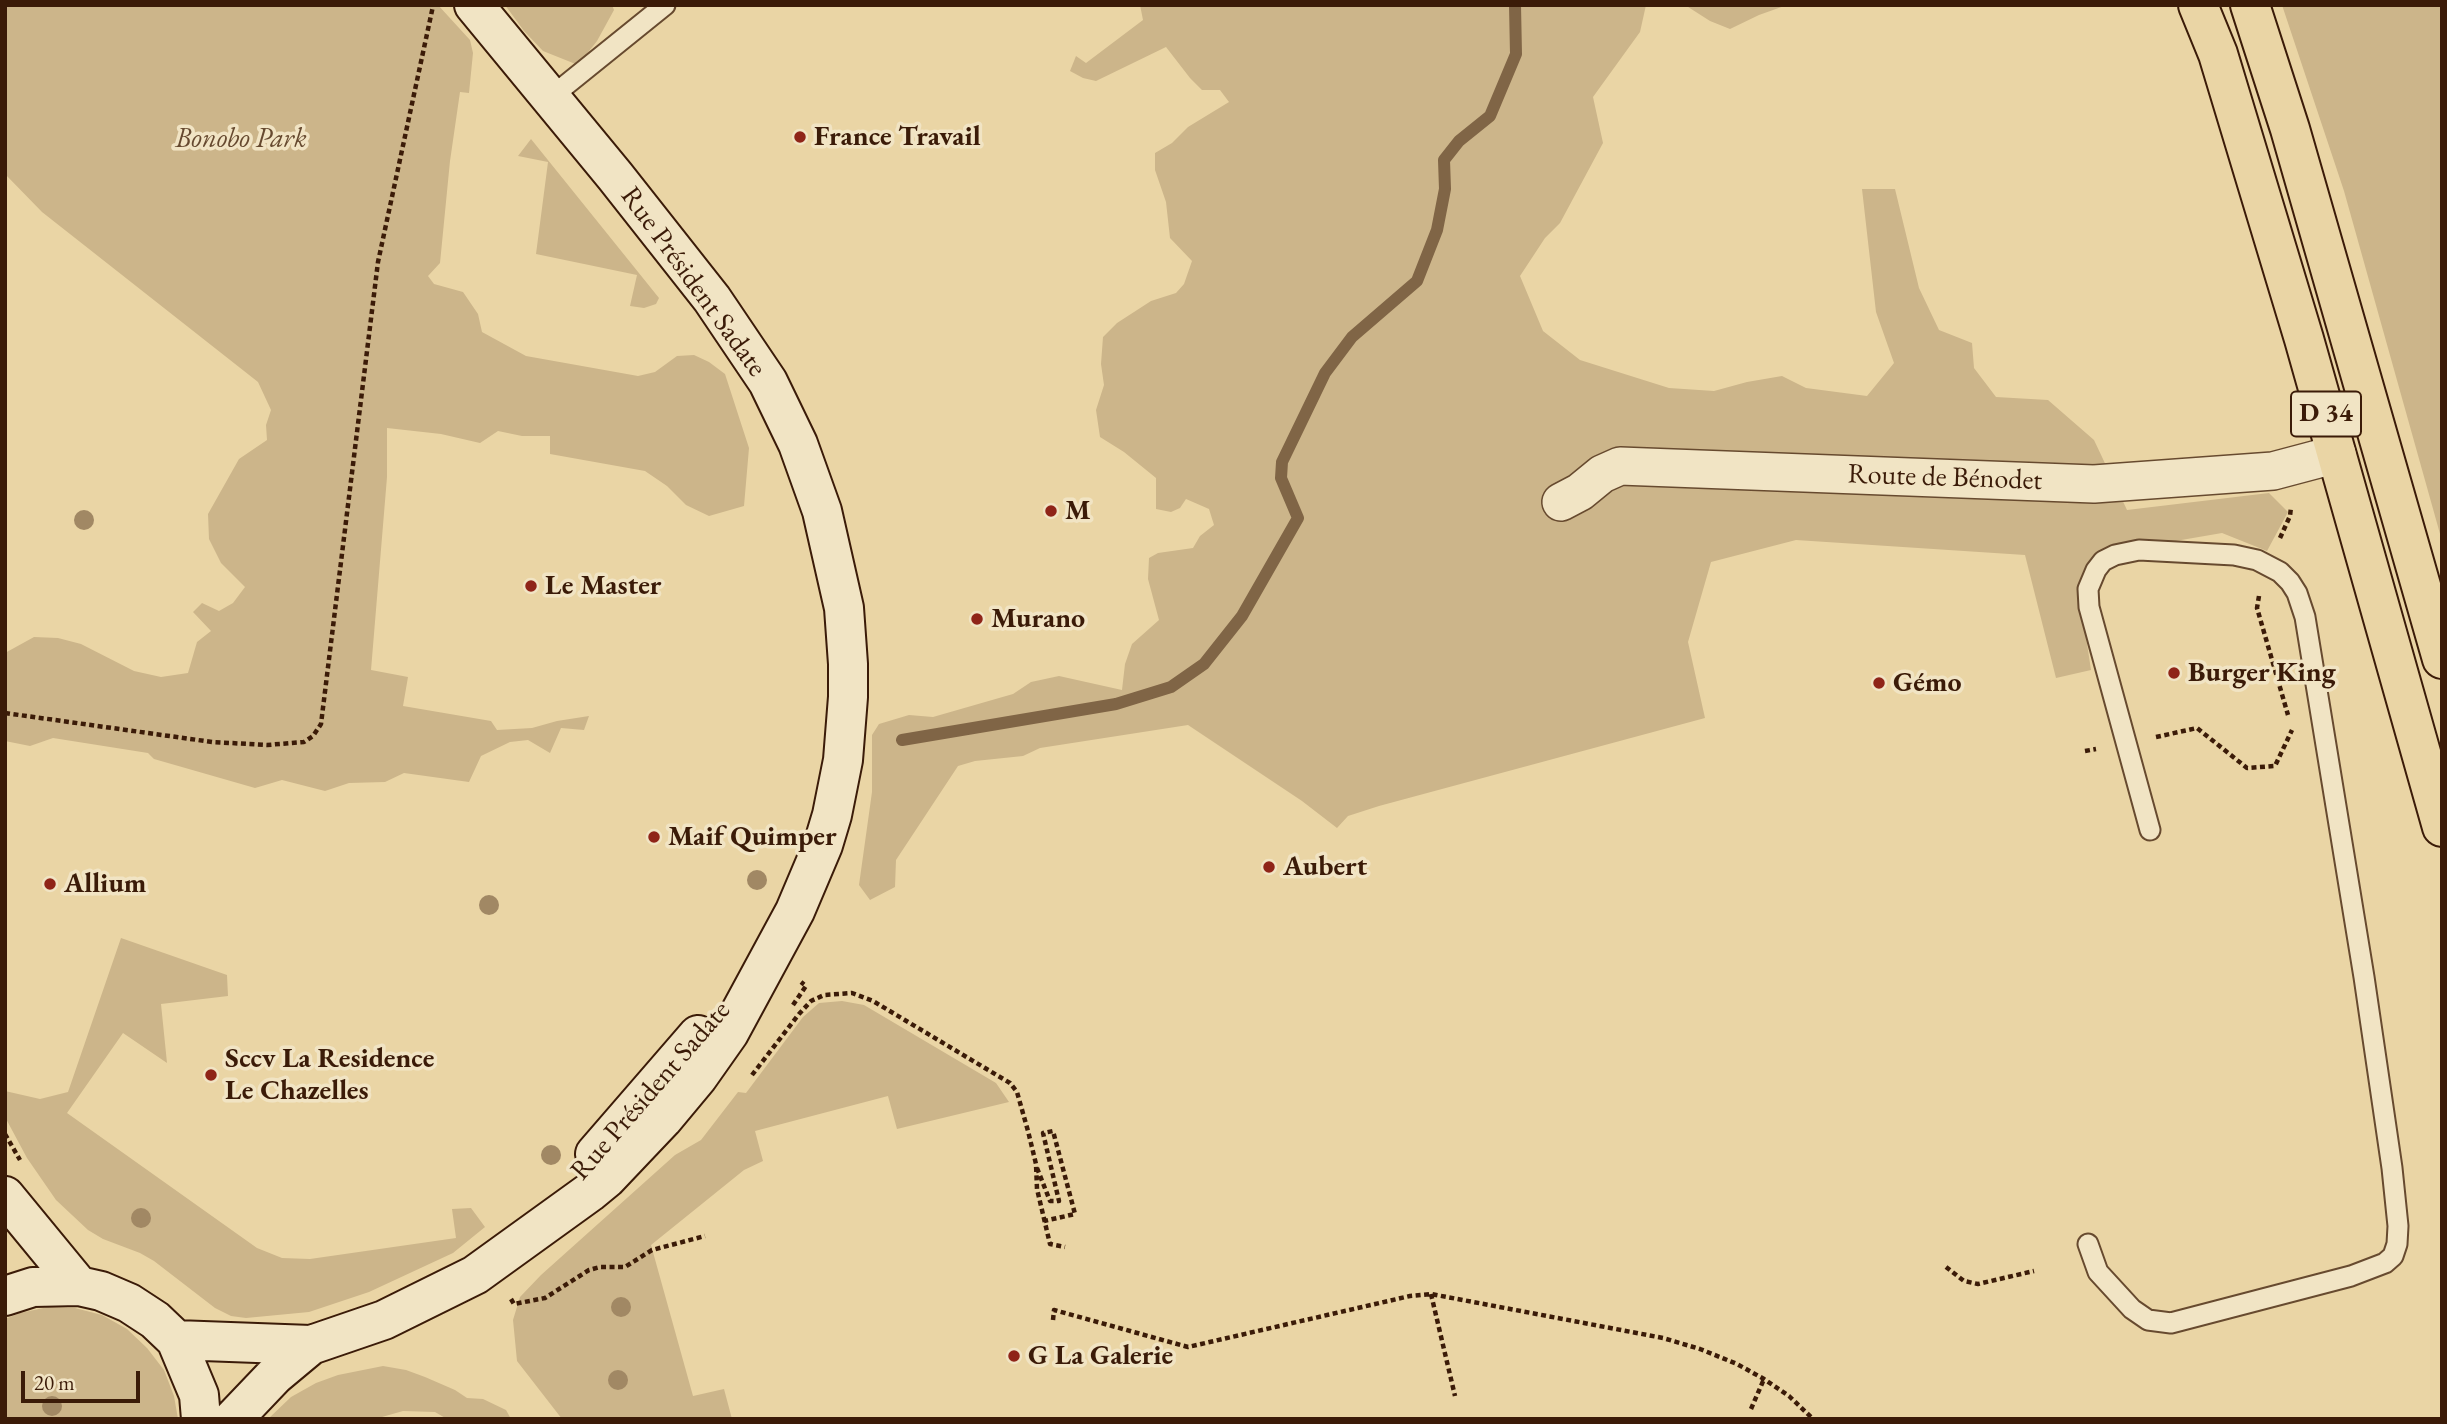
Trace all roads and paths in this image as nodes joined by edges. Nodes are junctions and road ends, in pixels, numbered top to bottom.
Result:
1 (433, 5) edge
2 (474, 5) edge
3 (665, 5) edge
4 (2199, 5) edge
5 (2250, 5) edge
6 (551, 97) junction
7 (2337, 454) junction
8 (1561, 502) dead end
9 (2268, 565) junction
10 (2442, 659) edge
11 (5, 713) edge
12 (2126, 743) junction
13 (2442, 827) edge
14 (2150, 831) dead end
15 (800, 982) dead end
16 (791, 1007) dead end
17 (752, 1076) dead end
18 (1036, 1164) junction
19 (5, 1196) edge
20 (1044, 1221) junction
21 (705, 1236) dead end
22 (2088, 1244) dead end
23 (1065, 1247) dead end
24 (1946, 1267) dead end
25 (2034, 1271) dead end
26 (79, 1286) junction
27 (1431, 1294) junction
28 (5, 1296) edge
29 (511, 1299) dead end
30 (1053, 1320) dead end
31 (176, 1340) junction
32 (311, 1345) junction
33 (1764, 1379) junction
34 (1455, 1396) dead end
35 (1751, 1409) dead end
36 (201, 1419) edge
37 (233, 1419) edge
38 (1813, 1419) edge

1 - 11 path
2 - 6 street, Rue Président Sadate
3 - 6 lane
4 - 7 main road, D 34
5 - 10 main road, D 34
6 - 32 street, Rue Président Sadate
7 - 8 street, Route de Bénodet
7 - 13 main road, D 34
9 - 12 lane
9 - 12 path
9 - 22 lane
12 - 14 lane
15 - 16 path
17 - 18 path
18 - 20 path
18 - 20 path
19 - 26 street
20 - 23 path
21 - 29 path
24 - 25 path
26 - 28 street
26 - 31 street
27 - 30 path
27 - 33 path
27 - 34 path
31 - 32 street
31 - 36 street
32 - 37 street
33 - 35 path
33 - 38 path

